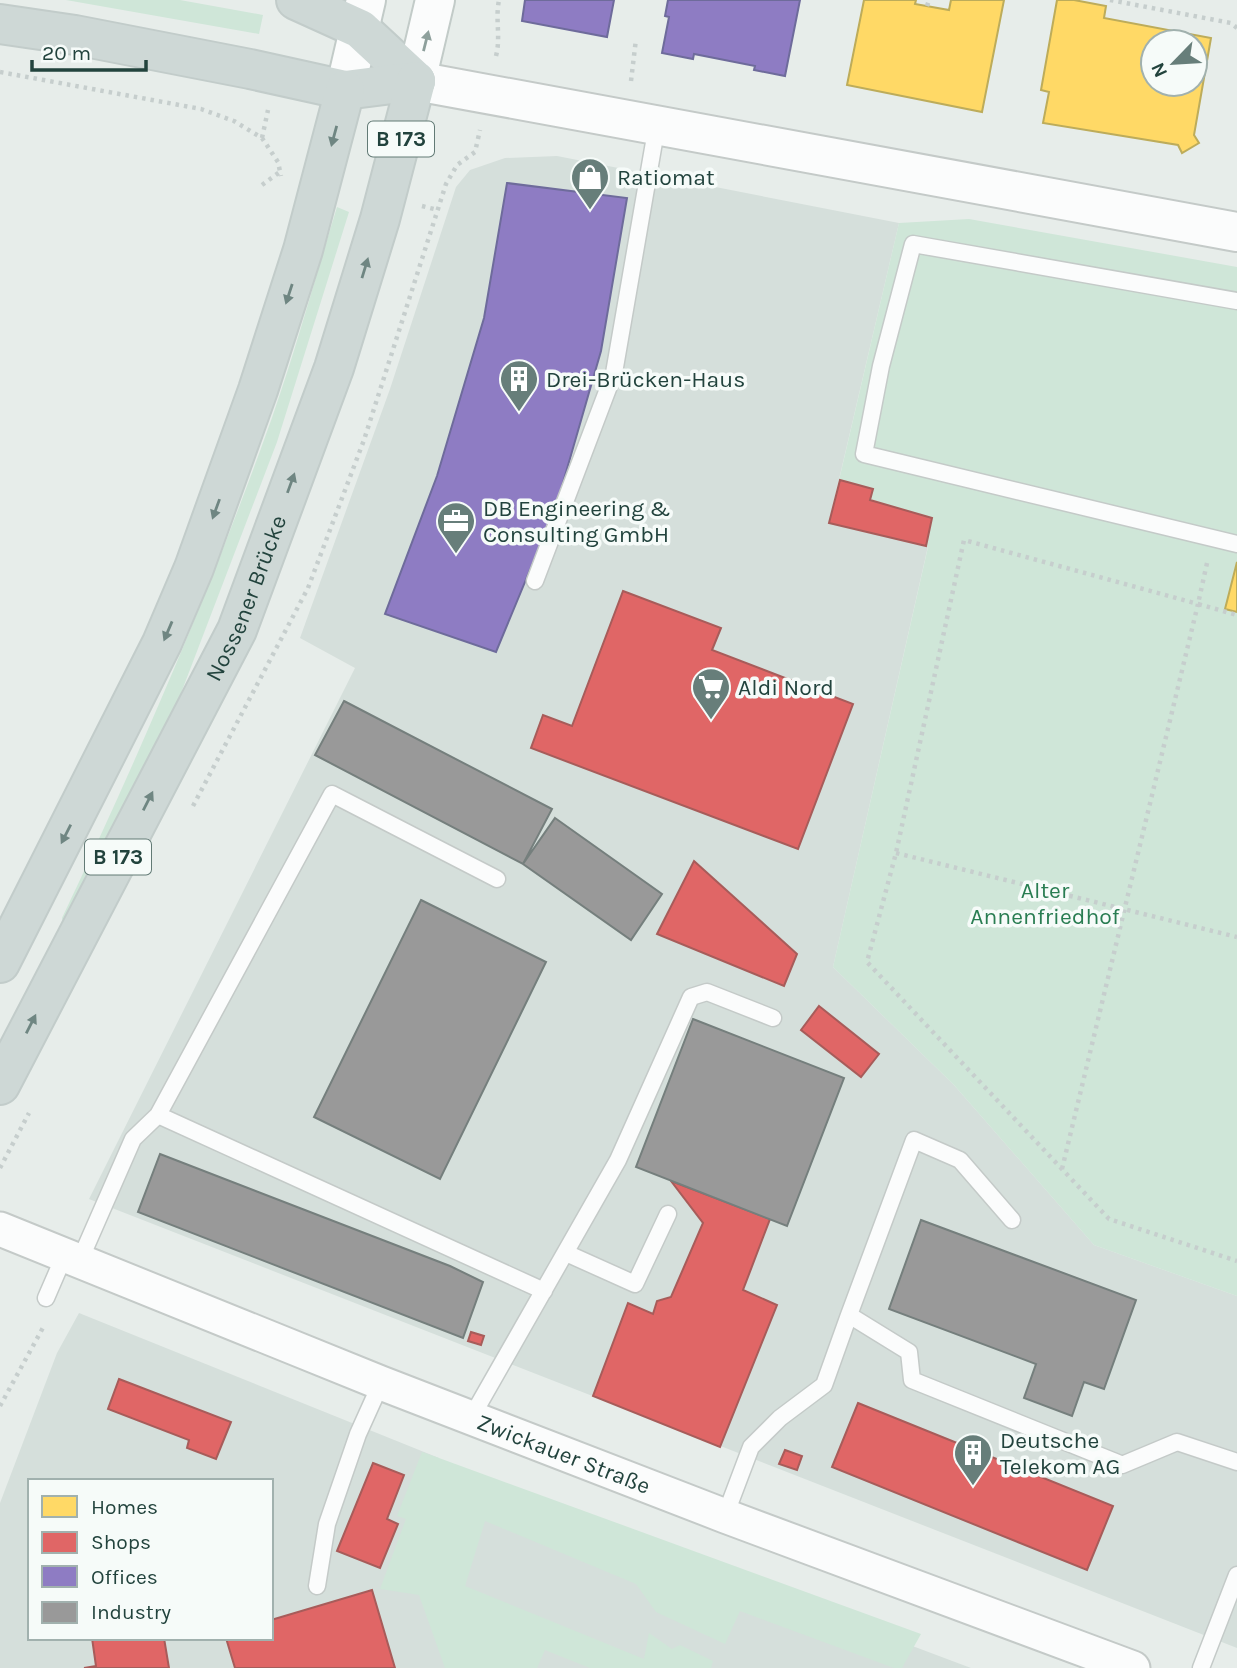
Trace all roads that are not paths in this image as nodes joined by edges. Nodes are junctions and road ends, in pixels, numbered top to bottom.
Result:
1 (296, 0) edge
2 (435, 0) edge
3 (363, 15) edge
4 (0, 24) edge
5 (416, 81) junction
6 (345, 90) junction
7 (657, 125) junction
8 (1237, 232) edge
9 (1237, 301) edge
10 (1237, 544) edge
11 (535, 581) dead end
12 (497, 879) dead end
13 (0, 963) edge
14 (773, 1018) dead end
15 (0, 1085) edge
16 (158, 1115) junction
17 (668, 1214) dead end
18 (1012, 1220) dead end
19 (0, 1228) edge
20 (566, 1253) junction
21 (73, 1257) junction
22 (544, 1291) junction
23 (46, 1298) dead end
24 (849, 1314) junction
25 (382, 1383) junction
26 (471, 1418) junction
27 (1237, 1462) edge
28 (725, 1516) junction
29 (1237, 1575) edge
30 (317, 1586) dead end
31 (1133, 1668) edge
32 (1201, 1668) edge

1 - 3 main road
5 -> 2 street
3 - 5 main road
3 - 6 street
4 - 6 main road
5 - 6 main road
5 - 7 street
15 -> 5 main road, Nossener Brücke / B 173
6 -> 13 main road, B 173
7 - 8 street
7 - 11 lane
9 - 10 lane
12 - 16 lane
14 - 20 lane
16 - 21 lane
16 - 22 lane
17 - 20 lane
18 - 24 lane
19 - 21 street, Zwickauer Straße
20 - 22 lane
21 - 23 lane
21 - 25 street, Zwickauer Straße
22 - 26 lane
24 - 27 lane
24 - 28 lane
25 - 26 street, Zwickauer Straße
25 - 30 lane
26 - 28 street, Zwickauer Straße
28 - 31 street, Zwickauer Straße
29 - 32 lane

